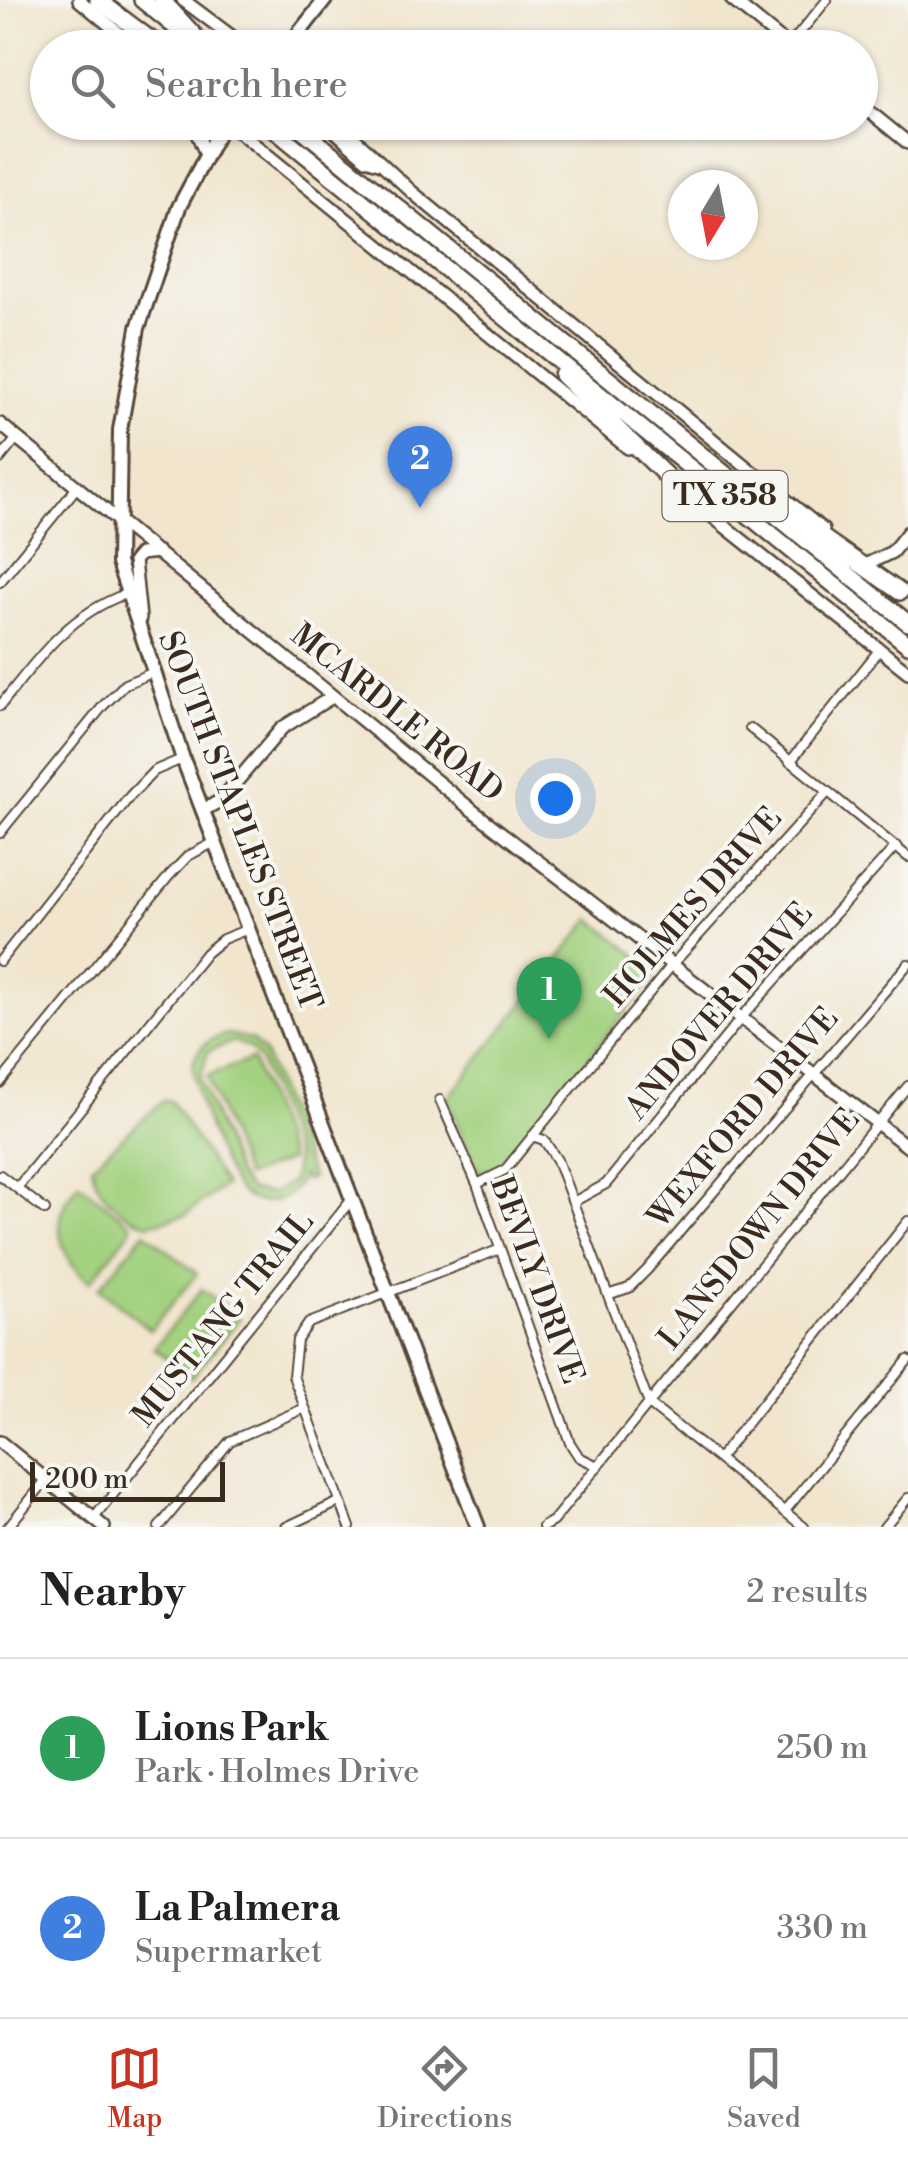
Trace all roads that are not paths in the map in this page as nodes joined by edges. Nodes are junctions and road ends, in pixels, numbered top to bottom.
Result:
1 (79, 0) edge
2 (98, 0) edge
3 (116, 0) edge
4 (142, 0) edge
5 (162, 0) edge
6 (183, 0) edge
7 (325, 0) edge
8 (732, 0) edge
9 (827, 0) edge
10 (115, 30) edge
11 (138, 30) edge
12 (152, 30) edge
13 (180, 30) edge
14 (191, 30) edge
15 (223, 30) edge
16 (301, 30) edge
17 (769, 30) edge
18 (803, 30) edge
19 (878, 119) edge
20 (200, 140) edge
21 (215, 140) edge
22 (247, 140) edge
23 (250, 140) edge
24 (286, 140) edge
25 (315, 140) edge
26 (344, 140) edge
27 (357, 140) edge
28 (908, 143) edge
29 (206, 154) junction
30 (383, 164) junction
31 (290, 178) junction
32 (542, 348) junction
33 (0, 424) edge
34 (17, 438) junction
35 (691, 448) junction
36 (0, 459) edge
37 (78, 486) junction
38 (688, 497) junction
39 (115, 518) junction
40 (908, 532) edge
41 (158, 552) junction
42 (892, 552) junction
43 (866, 566) junction
44 (886, 580) junction
45 (0, 582) edge
46 (125, 594) junction
47 (904, 595) edge
48 (908, 623) edge
49 (143, 643) junction
50 (908, 645) edge
51 (880, 648) junction
52 (154, 672) junction
53 (908, 672) edge
54 (332, 697) junction
55 (0, 706) edge
56 (750, 728) dead end
57 (183, 759) junction
58 (790, 762) junction
59 (828, 793) junction
60 (204, 810) junction
61 (0, 833) edge
62 (217, 842) junction
63 (896, 846) junction
64 (908, 857) edge
65 (251, 928) junction
66 (0, 961) edge
67 (672, 965) junction
68 (907, 967) edge
69 (742, 1016) junction
70 (812, 1072) junction
71 (0, 1083) edge
72 (908, 1086) edge
73 (440, 1100) dead end
74 (879, 1122) junction
75 (532, 1136) junction
76 (908, 1147) edge
77 (0, 1174) edge
78 (476, 1184) junction
79 (17, 1188) junction
80 (353, 1198) junction
81 (575, 1201) junction
82 (45, 1210) dead end
83 (908, 1222) edge
84 (498, 1250) junction
85 (388, 1292) junction
86 (610, 1294) junction
87 (908, 1360) edge
88 (650, 1404) junction
89 (304, 1408) junction
90 (0, 1442) edge
91 (720, 1458) junction
92 (598, 1466) junction
93 (46, 1480) junction
94 (908, 1498) edge
95 (339, 1502) junction
96 (786, 1511) junction
97 (99, 1523) edge
98 (557, 1524) edge
99 (8, 1527) edge
100 (159, 1527) edge
101 (286, 1527) edge
102 (350, 1527) edge
103 (478, 1527) edge
104 (543, 1527) edge
105 (804, 1527) edge
106 (884, 1527) edge

1 - 10 main road
2 - 11 highway
3 - 12 highway
4 - 13 highway
5 - 14 highway
6 - 15 main road
7 - 16 main road
8 - 17 main road
9 - 18 street
19 - 28 main road
20 - 29 main road
21 - 29 main road, SOUTH STAPLES STREET
22 - 31 main road
23 - 31 main road
24 - 32 highway, TX 358
25 - 35 highway, TX 358
26 - 30 main road
27 - 30 main road
29 - 39 main road, SOUTH STAPLES STREET
30 - 43 main road
31 - 38 main road
32 - 38 highway
32 - 50 highway, TX 358
33 - 34 main road, MCARDLE ROAD
34 - 36 street
34 - 37 main road, MCARDLE ROAD
35 - 47 highway
35 - 48 highway, TX 358
37 - 39 main road, MCARDLE ROAD
37 - 45 street
38 - 51 main road
39 - 41 main road, MCARDLE ROAD
39 - 46 main road, SOUTH STAPLES STREET
40 - 42 main road
41 - 49 main road
41 - 54 main road, MCARDLE ROAD
42 - 43 main road
42 - 44 main road
43 - 44 main road
44 - 47 main road
46 - 49 main road, SOUTH STAPLES STREET
46 - 55 street
49 - 52 main road, SOUTH STAPLES STREET
51 - 53 main road
51 - 58 street, HOLMES DRIVE
52 - 57 main road, SOUTH STAPLES STREET
52 - 61 street
54 - 60 main road
54 - 67 main road, MCARDLE ROAD
56 - 58 street
57 - 60 main road, SOUTH STAPLES STREET
57 - 66 street
58 - 59 street
59 - 63 street
59 - 67 street, HOLMES DRIVE
60 - 62 main road, SOUTH STAPLES STREET
62 - 65 main road, SOUTH STAPLES STREET
62 - 71 street
63 - 64 street
63 - 69 street, ANDOVER DRIVE
65 - 79 street
65 - 80 main road, SOUTH STAPLES STREET
67 - 69 main road, MCARDLE ROAD
67 - 75 street, HOLMES DRIVE
68 - 70 street, WEXFORD DRIVE
69 - 70 main road, MCARDLE ROAD
69 - 81 street, ANDOVER DRIVE
70 - 74 main road, MCARDLE ROAD
70 - 86 street, WEXFORD DRIVE
72 - 74 street, LANSDOWN DRIVE
73 - 78 street, BEVLY DRIVE
74 - 76 main road, MCARDLE ROAD
74 - 88 street, LANSDOWN DRIVE
75 - 78 street, HOLMES DRIVE
75 - 81 street
77 - 79 street
78 - 84 street, BEVLY DRIVE
79 - 82 street
80 - 85 main road, SOUTH STAPLES STREET
80 - 97 street, MUSTANG TRAIL
81 - 86 street
83 - 91 street
84 - 85 street
84 - 92 street, BEVLY DRIVE
85 - 89 street
85 - 103 main road, SOUTH STAPLES STREET
86 - 88 street
87 - 96 street
88 - 91 street
88 - 92 street, LANSDOWN DRIVE
89 - 95 street
89 - 100 street
90 - 93 main road
91 - 96 street
92 - 98 street, LANSDOWN DRIVE
93 - 97 main road
93 - 99 street
94 - 106 street
95 - 101 street
95 - 102 street
96 - 105 street
98 - 104 street, LANSDOWN DRIVE

